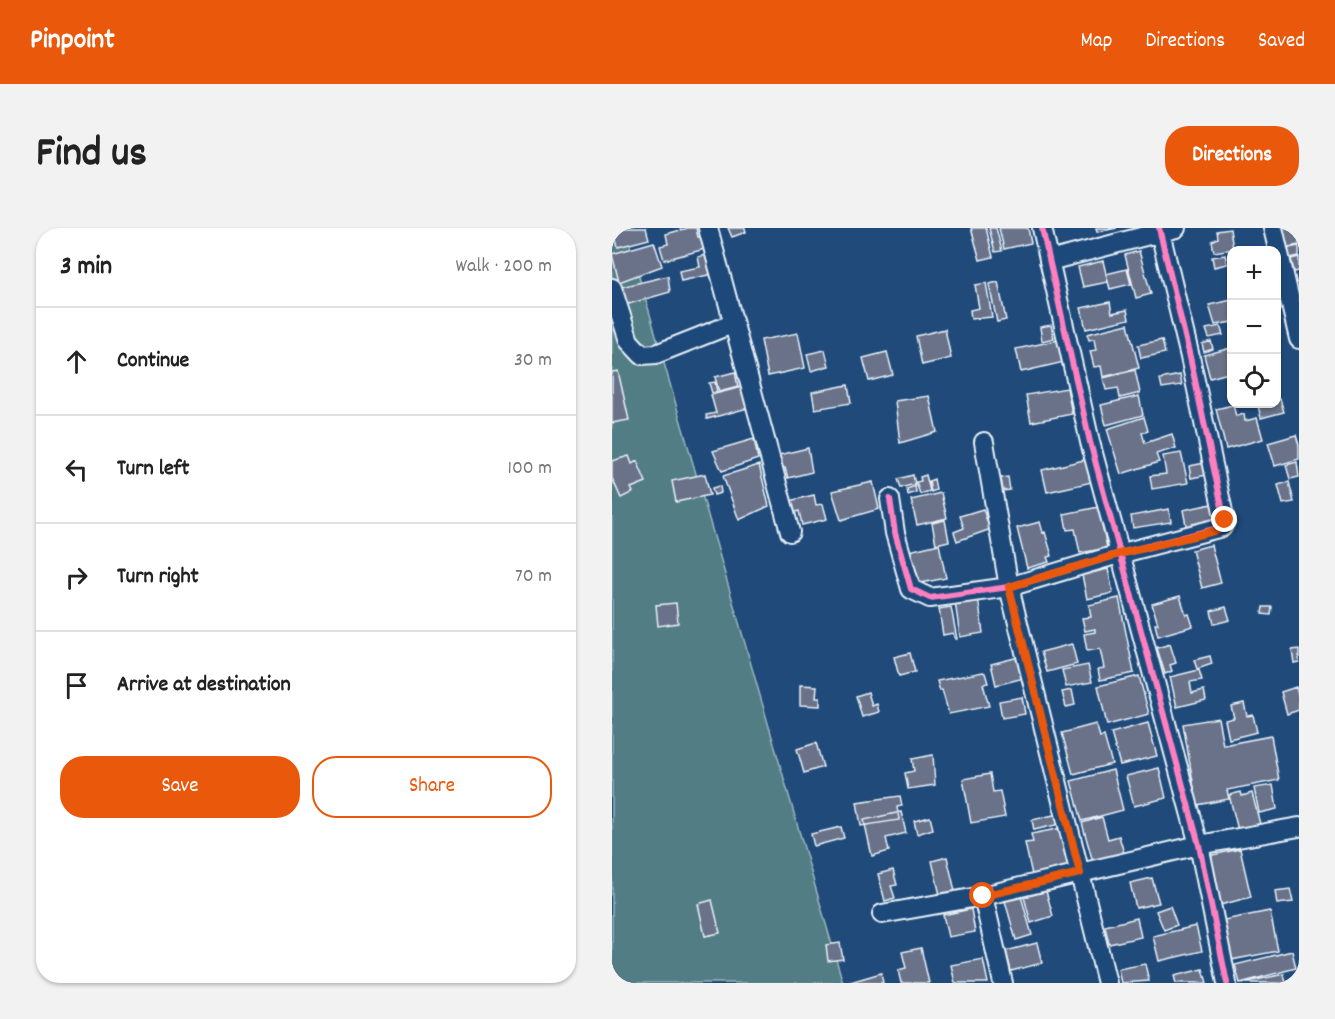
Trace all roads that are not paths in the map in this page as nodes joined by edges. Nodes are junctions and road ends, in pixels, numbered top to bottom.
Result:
1 (708, 228) edge
2 (1042, 228) edge
3 (1273, 228) edge
4 (1165, 229) edge
5 (1049, 261) junction
6 (612, 288) edge
7 (732, 324) junction
8 (1299, 339) edge
9 (984, 442) dead end
10 (890, 499) dead end
11 (790, 532) dead end
12 (1119, 554) junction
13 (1009, 587) junction
14 (1299, 827) edge
15 (1199, 845) junction
16 (1080, 873) junction
17 (983, 896) junction
18 (882, 914) dead end
19 (1003, 983) edge
20 (1107, 983) edge
21 (1227, 983) edge

1 - 7 street
2 - 5 street
3 - 8 street
4 - 5 street
4 - 12 street
5 - 12 street
6 - 7 street
7 - 11 street
9 - 13 street
10 - 13 street
12 - 13 street
12 - 15 street
13 - 16 street
14 - 15 street
15 - 16 street
15 - 21 street
16 - 17 street
16 - 20 street
17 - 18 street
17 - 19 street

